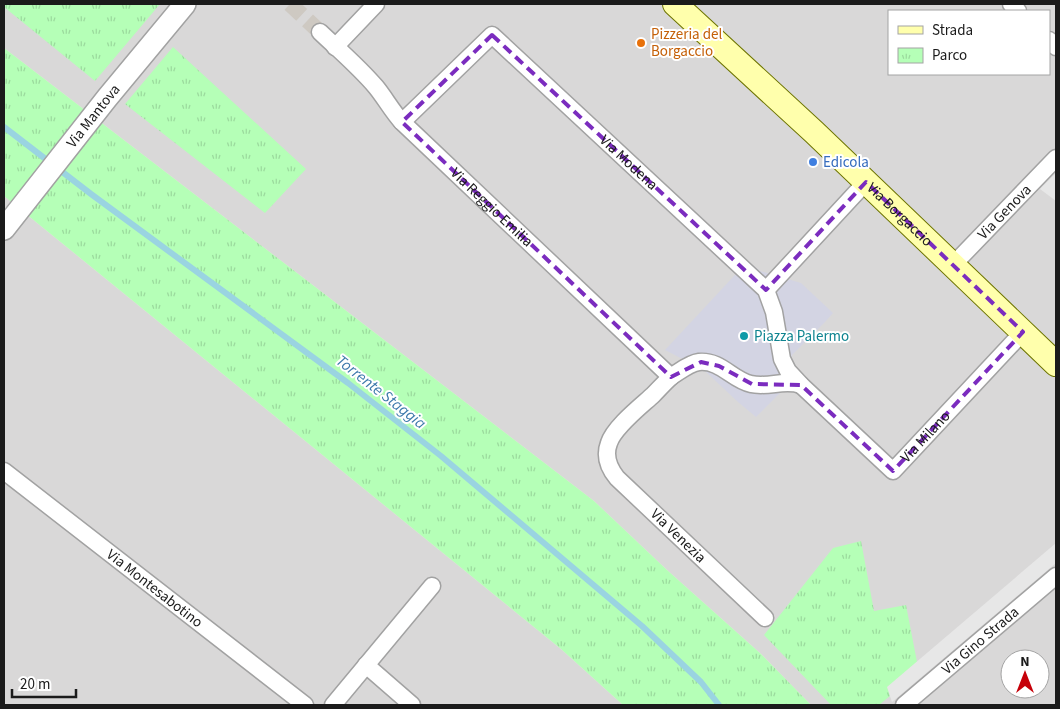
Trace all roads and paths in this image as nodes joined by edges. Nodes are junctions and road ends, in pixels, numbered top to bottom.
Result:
1 (185, 4) edge
2 (376, 4) edge
3 (675, 4) edge
4 (320, 32) tunnel mouth
5 (336, 47) junction
6 (402, 122) junction
7 (1056, 158) edge
8 (866, 182) junction
9 (4, 229) edge
10 (953, 265) junction
11 (766, 290) junction
12 (1022, 332) junction
13 (1056, 364) edge
14 (671, 377) junction
15 (801, 385) junction
16 (4, 471) edge
17 (1056, 576) edge
18 (432, 586) dead end
19 (765, 618) dead end
20 (366, 665) junction
21 (305, 705) edge
22 (333, 705) edge
23 (412, 705) edge
24 (904, 705) edge

1 - 9 street, Via Mantova
2 - 5 street
3 - 8 main road, Via Borgaccio
4 - 5 street, Via Reggio Emilia
5 - 6 street, Via Reggio Emilia
6 - 11 street, Via Modena
6 - 14 street, Via Reggio Emilia
7 - 10 street, Via Genova
8 - 10 main road, Via Borgaccio
8 - 11 street
10 - 12 main road, Via Borgaccio
11 - 15 street
12 - 13 main road, Via Borgaccio
12 - 15 street, Via Milano
14 - 15 street
14 - 19 street, Via Venezia
16 - 21 street, Via Montesabotino
17 - 24 street, Via Gino Strada
18 - 20 street
20 - 22 street
20 - 23 street

